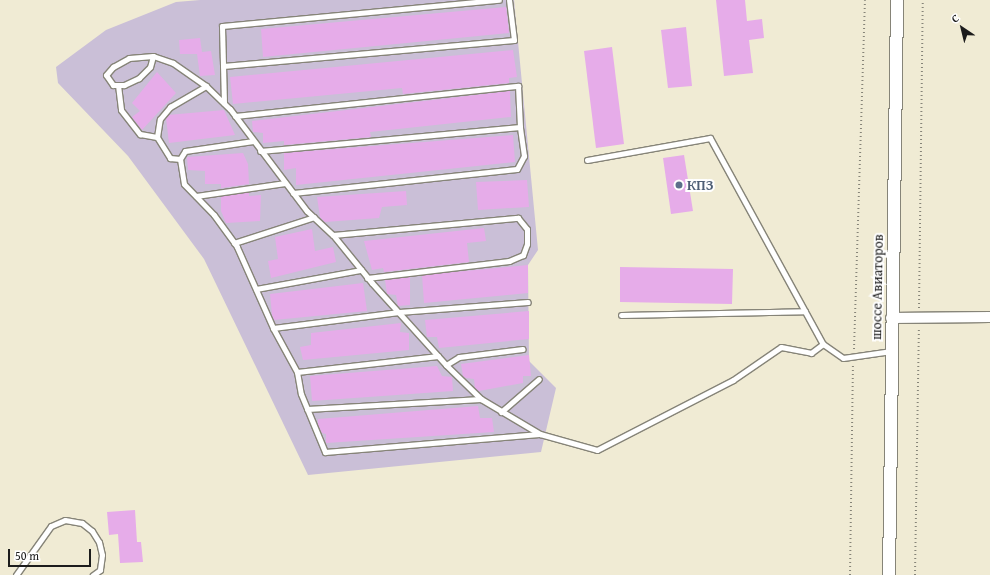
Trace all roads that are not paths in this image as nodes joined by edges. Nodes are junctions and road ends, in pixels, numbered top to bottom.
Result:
1 (499, 0) edge
2 (509, 0) edge
3 (897, 0) edge
4 (153, 56) junction
5 (223, 66) junction
6 (118, 85) junction
7 (206, 86) junction
8 (224, 103) junction
9 (235, 116) junction
10 (520, 127) junction
11 (157, 137) junction
12 (253, 141) junction
13 (260, 151) junction
14 (180, 159) junction
15 (587, 160) dead end
16 (285, 183) junction
17 (293, 193) junction
18 (196, 196) junction
19 (314, 217) junction
20 (333, 235) junction
21 (234, 243) junction
22 (361, 270) junction
23 (367, 278) junction
24 (256, 289) junction
25 (528, 302) dead end
26 (805, 311) junction
27 (399, 312) junction
28 (621, 315) dead end
29 (990, 317) edge
30 (891, 318) junction
31 (273, 328) junction
32 (823, 344) junction
33 (523, 349) dead end
34 (891, 351) junction
35 (438, 356) junction
36 (446, 365) junction
37 (297, 372) junction
38 (539, 379) dead end
39 (481, 399) junction
40 (307, 410) junction
41 (501, 412) junction
42 (540, 434) junction
43 (16, 575) edge
44 (93, 575) edge
45 (889, 575) edge

1 - 5 lane
2 - 5 lane
3 - 30 street, шоссе Авиаторов
4 - 6 lane
4 - 6 lane
4 - 7 lane
5 - 8 lane
6 - 11 lane
7 - 8 lane
7 - 11 lane
8 - 9 lane
9 - 10 lane
9 - 12 lane
10 - 13 lane
10 - 17 lane
11 - 14 lane
12 - 13 lane
12 - 14 lane
13 - 16 lane
14 - 18 lane
15 - 26 lane
16 - 17 lane
16 - 18 lane
17 - 19 lane
18 - 21 lane
19 - 20 lane
19 - 21 lane
20 - 22 lane
20 - 23 lane
21 - 24 lane
22 - 23 lane
22 - 24 lane
23 - 27 lane
24 - 31 lane
25 - 27 lane
26 - 28 lane
26 - 32 lane
27 - 31 lane
27 - 35 lane
29 - 30 street
30 - 34 street, шоссе Авиаторов
31 - 37 lane
32 - 34 lane
32 - 42 lane
33 - 36 lane
34 - 45 street, шоссе Авиаторов
35 - 36 lane
35 - 37 lane
36 - 39 lane
37 - 40 lane
38 - 41 lane
39 - 40 lane
39 - 41 lane
40 - 42 lane
41 - 42 lane
43 - 44 lane

